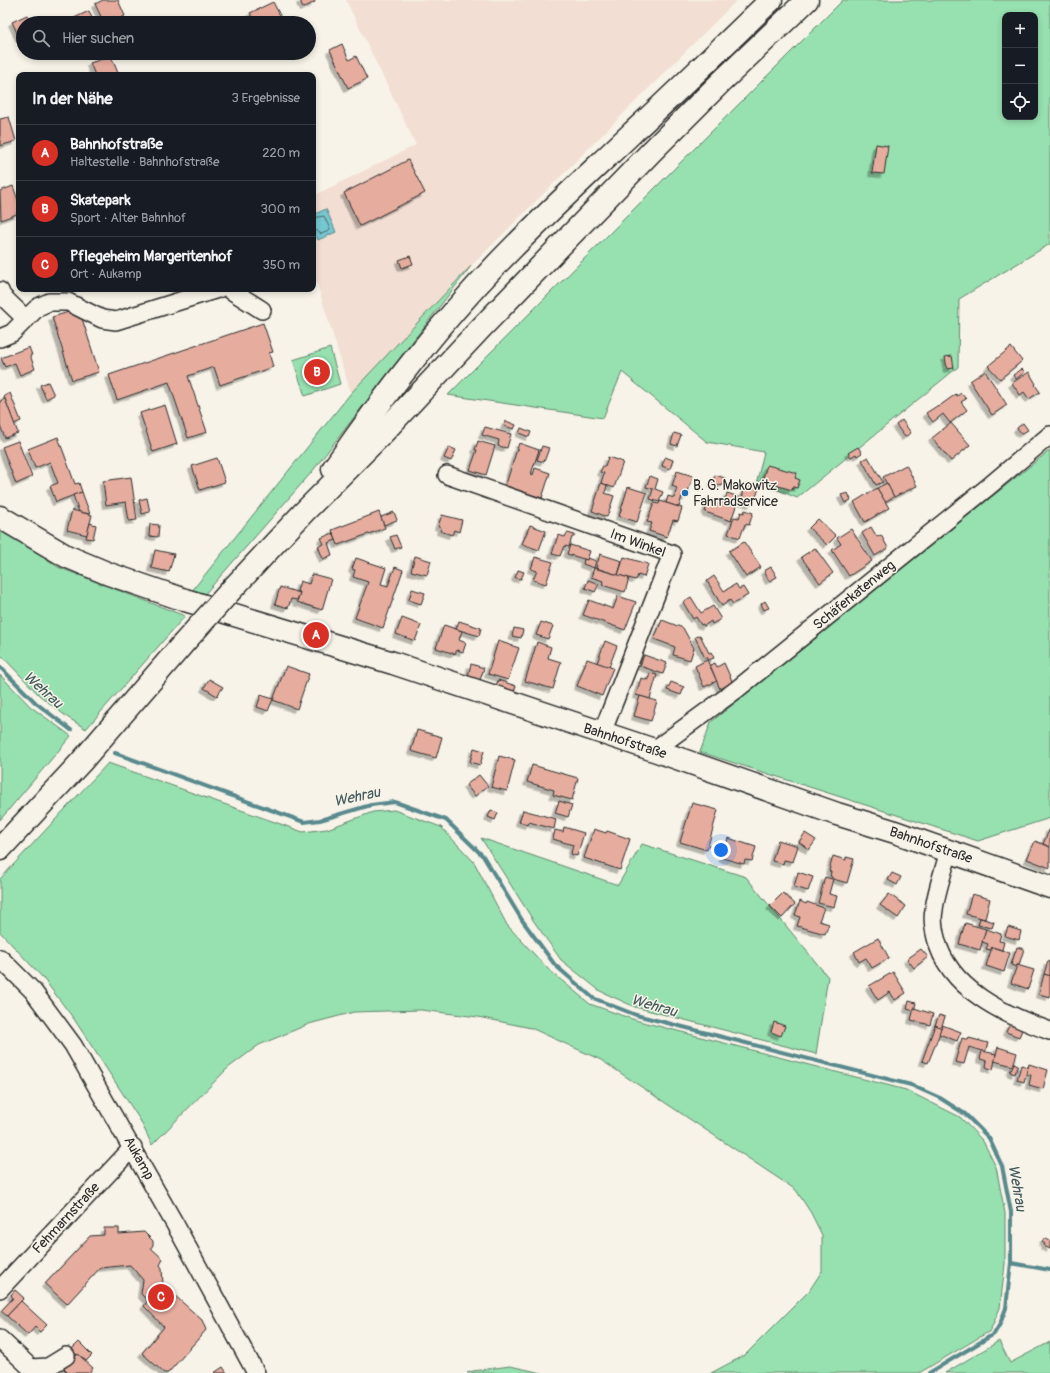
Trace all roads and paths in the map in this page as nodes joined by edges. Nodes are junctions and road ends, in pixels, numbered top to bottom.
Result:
1 (770, 0) edge
2 (807, 0) edge
3 (0, 291) edge
4 (197, 292) edge
5 (234, 292) edge
6 (262, 310) dead end
7 (26, 318) junction
8 (0, 338) edge
9 (1050, 435) edge
10 (447, 475) dead end
11 (304, 512) junction
12 (0, 516) edge
13 (602, 733) junction
14 (654, 750) junction
15 (0, 849) edge
16 (949, 851) junction
17 (1050, 887) edge
18 (0, 958) edge
19 (1050, 1031) edge
20 (133, 1148) junction
21 (0, 1289) edge
22 (0, 1339) edge
23 (66, 1356) dead end
24 (256, 1373) edge

1 - 11 main road
2 - 11 main road
3 - 7 street
4 - 7 street
5 - 6 street
7 - 8 street
9 - 14 street, Schäferkatenweg
10 - 13 street, Im Winkel
11 - 15 main road, bridge
12 - 13 main road, Bahnhofstraße
13 - 14 main road, Bahnhofstraße
14 - 16 main road, Bahnhofstraße
16 - 17 main road, Bahnhofstraße
16 - 19 street
18 - 20 street, Aukamp
20 - 21 street, Fehmarnstraße
20 - 24 street, Aukamp
22 - 23 street

